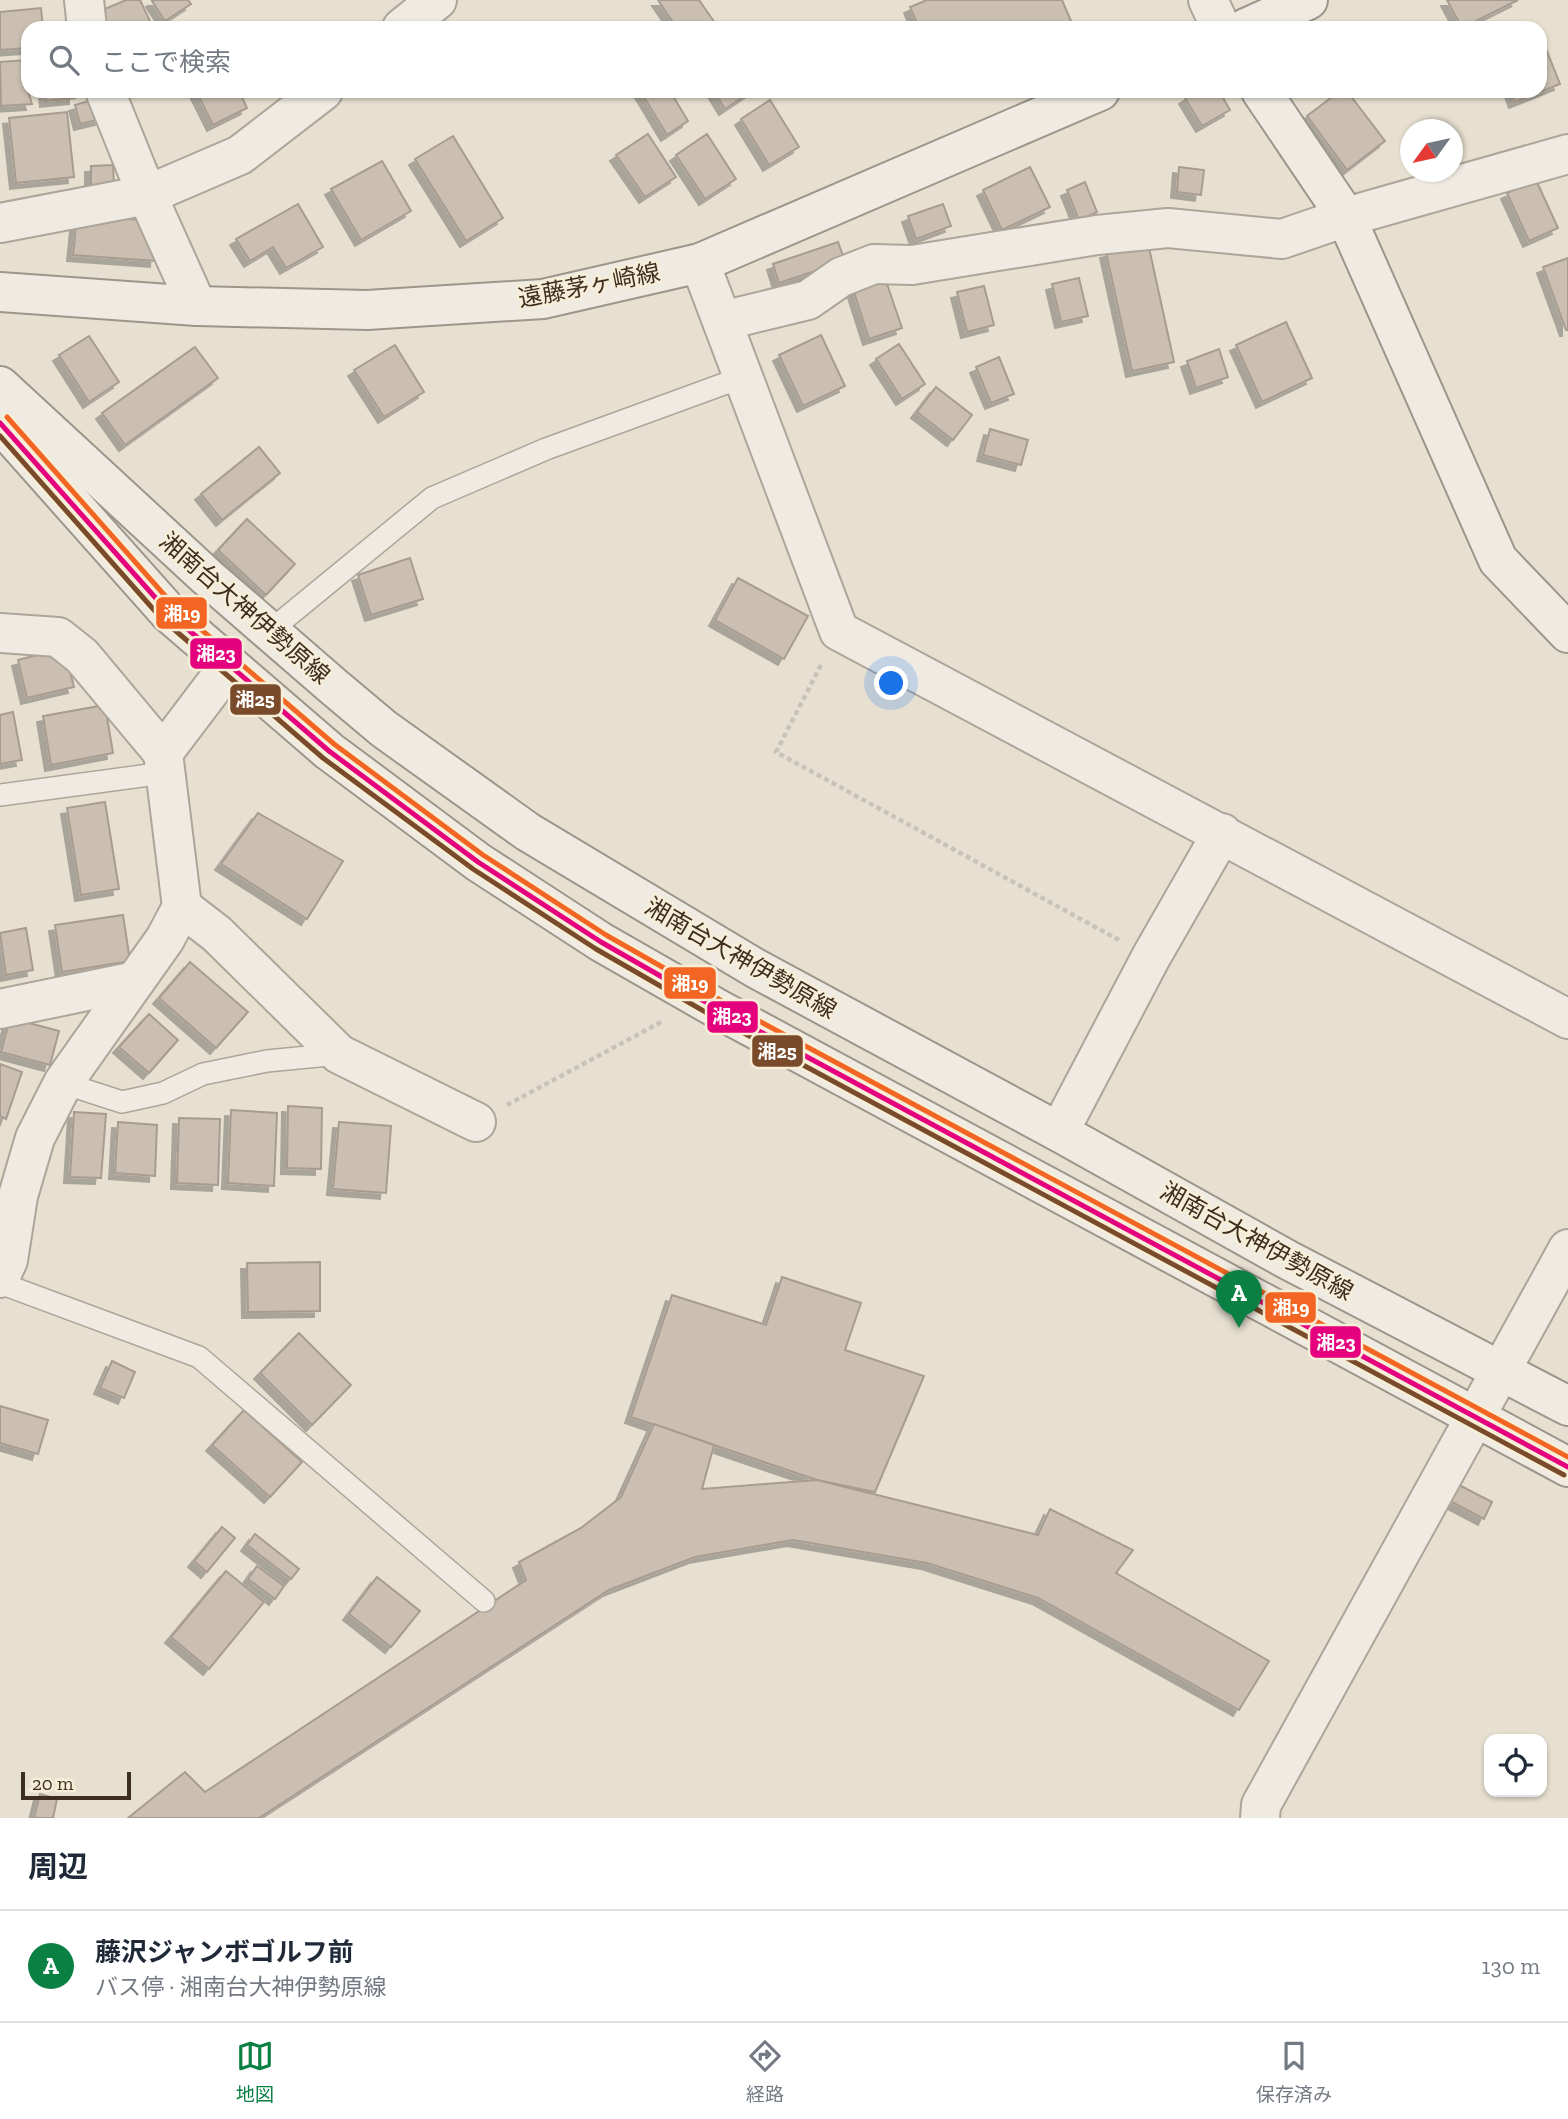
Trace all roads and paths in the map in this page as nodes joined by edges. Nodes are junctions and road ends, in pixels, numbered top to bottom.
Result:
1 (84, 0) edge
2 (437, 0) edge
3 (1208, 0) edge
4 (1308, 0) edge
5 (86, 21) edge
6 (411, 21) edge
7 (1218, 21) edge
8 (1262, 21) edge
9 (108, 98) edge
10 (314, 98) edge
11 (1084, 98) edge
12 (1266, 98) edge
13 (1568, 154) edge
14 (147, 195) junction
15 (1346, 217) junction
16 (0, 223) edge
17 (700, 263) junction
18 (0, 292) edge
19 (197, 306) junction
20 (722, 321) junction
21 (743, 377) junction
22 (0, 386) edge
23 (0, 423) edge
24 (271, 630) junction
25 (839, 631) junction
26 (0, 633) edge
27 (1568, 633) edge
28 (228, 667) junction
29 (164, 763) junction
30 (0, 795) edge
31 (1222, 833) junction
32 (182, 908) junction
33 (1150, 957) junction
34 (135, 981) junction
35 (702, 999) junction
36 (0, 1009) edge
37 (1568, 1019) edge
38 (340, 1054) junction
39 (64, 1083) junction
40 (476, 1122) joint
41 (1059, 1132) junction
42 (1568, 1249) edge
43 (0, 1280) edge
44 (1503, 1370) junction
45 (1568, 1406) edge
46 (1475, 1418) junction
47 (1568, 1467) edge
48 (484, 1601) dead end
49 (1260, 1818) edge

1 - 5 street
2 - 6 street
3 - 7 street
4 - 8 street
9 - 14 street
10 - 14 street
11 - 17 street, 遠藤茅ヶ崎線
12 - 15 street
13 - 15 street
14 - 16 street
14 - 19 street
15 - 20 street
15 - 27 street
17 - 19 street, 遠藤茅ヶ崎線
17 - 20 street
18 - 19 street, 遠藤茅ヶ崎線
20 - 21 street
21 - 24 lane
21 - 25 street
22 - 24 street, 湘南台大神伊勢原線
23 - 28 street, 湘南台大神伊勢原線
24 - 41 street, 湘南台大神伊勢原線
25 - 31 street
25 - 33 path
26 - 29 street
28 - 29 street
28 - 35 street, 湘南台大神伊勢原線
29 - 30 lane
29 - 32 street
31 - 33 street
31 - 37 street
32 - 34 street
32 - 38 street
33 - 41 street
34 - 36 street
34 - 39 street
35 - 40 path
35 - 46 street, 湘南台大神伊勢原線
38 - 39 lane
38 - 40 street
39 - 43 street
41 - 44 street, 湘南台大神伊勢原線
42 - 44 street
43 - 48 lane
44 - 45 street, 湘南台大神伊勢原線
44 - 46 street
46 - 47 street, 湘南台大神伊勢原線
46 - 49 street

